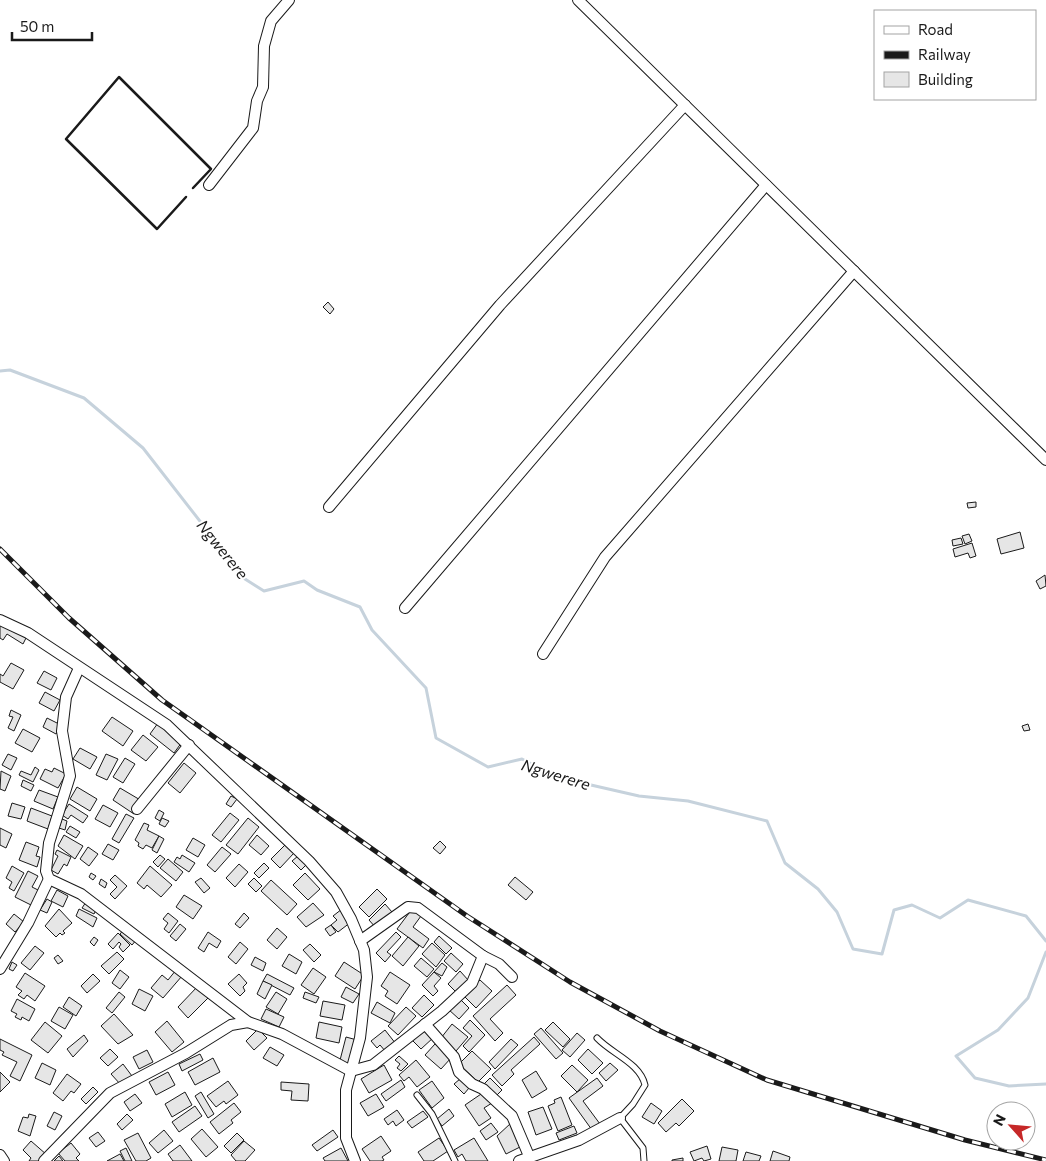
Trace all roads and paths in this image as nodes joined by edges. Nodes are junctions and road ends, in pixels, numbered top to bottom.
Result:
1 (289, 0) edge
2 (578, 0) edge
3 (685, 105) junction
4 (766, 184) junction
5 (208, 185) dead end
6 (854, 271) junction
7 (1046, 460) edge
8 (329, 507) dead end
9 (405, 608) dead end
10 (0, 620) edge
11 (543, 654) dead end
12 (79, 668) junction
13 (189, 745) junction
14 (138, 809) dead end
15 (49, 879) junction
16 (360, 941) junction
17 (484, 956) junction
18 (0, 968) edge
19 (512, 977) dead end
20 (248, 1022) junction
21 (426, 1024) junction
22 (597, 1038) dead end
23 (352, 1071) junction
24 (417, 1095) dead end
25 (620, 1118) junction
26 (0, 1155) edge
27 (529, 1156) junction
28 (4, 1161) edge
29 (44, 1161) edge
30 (355, 1161) edge
31 (455, 1161) edge
32 (519, 1161) edge
33 (644, 1161) edge

1 - 5 street
2 - 3 street
3 - 4 street
3 - 8 street
4 - 6 street
4 - 9 street
6 - 7 street
6 - 11 street
10 - 12 street
12 - 13 street
12 - 15 street
13 - 14 street
13 - 16 street
15 - 18 street
15 - 20 street
16 - 17 street
16 - 23 street
17 - 19 street
17 - 21 street
20 - 23 street
20 - 29 street
21 - 23 street
21 - 27 street
22 - 25 lane
23 - 30 street
24 - 31 lane
25 - 27 street
25 - 33 lane
26 - 28 street
27 - 32 street

